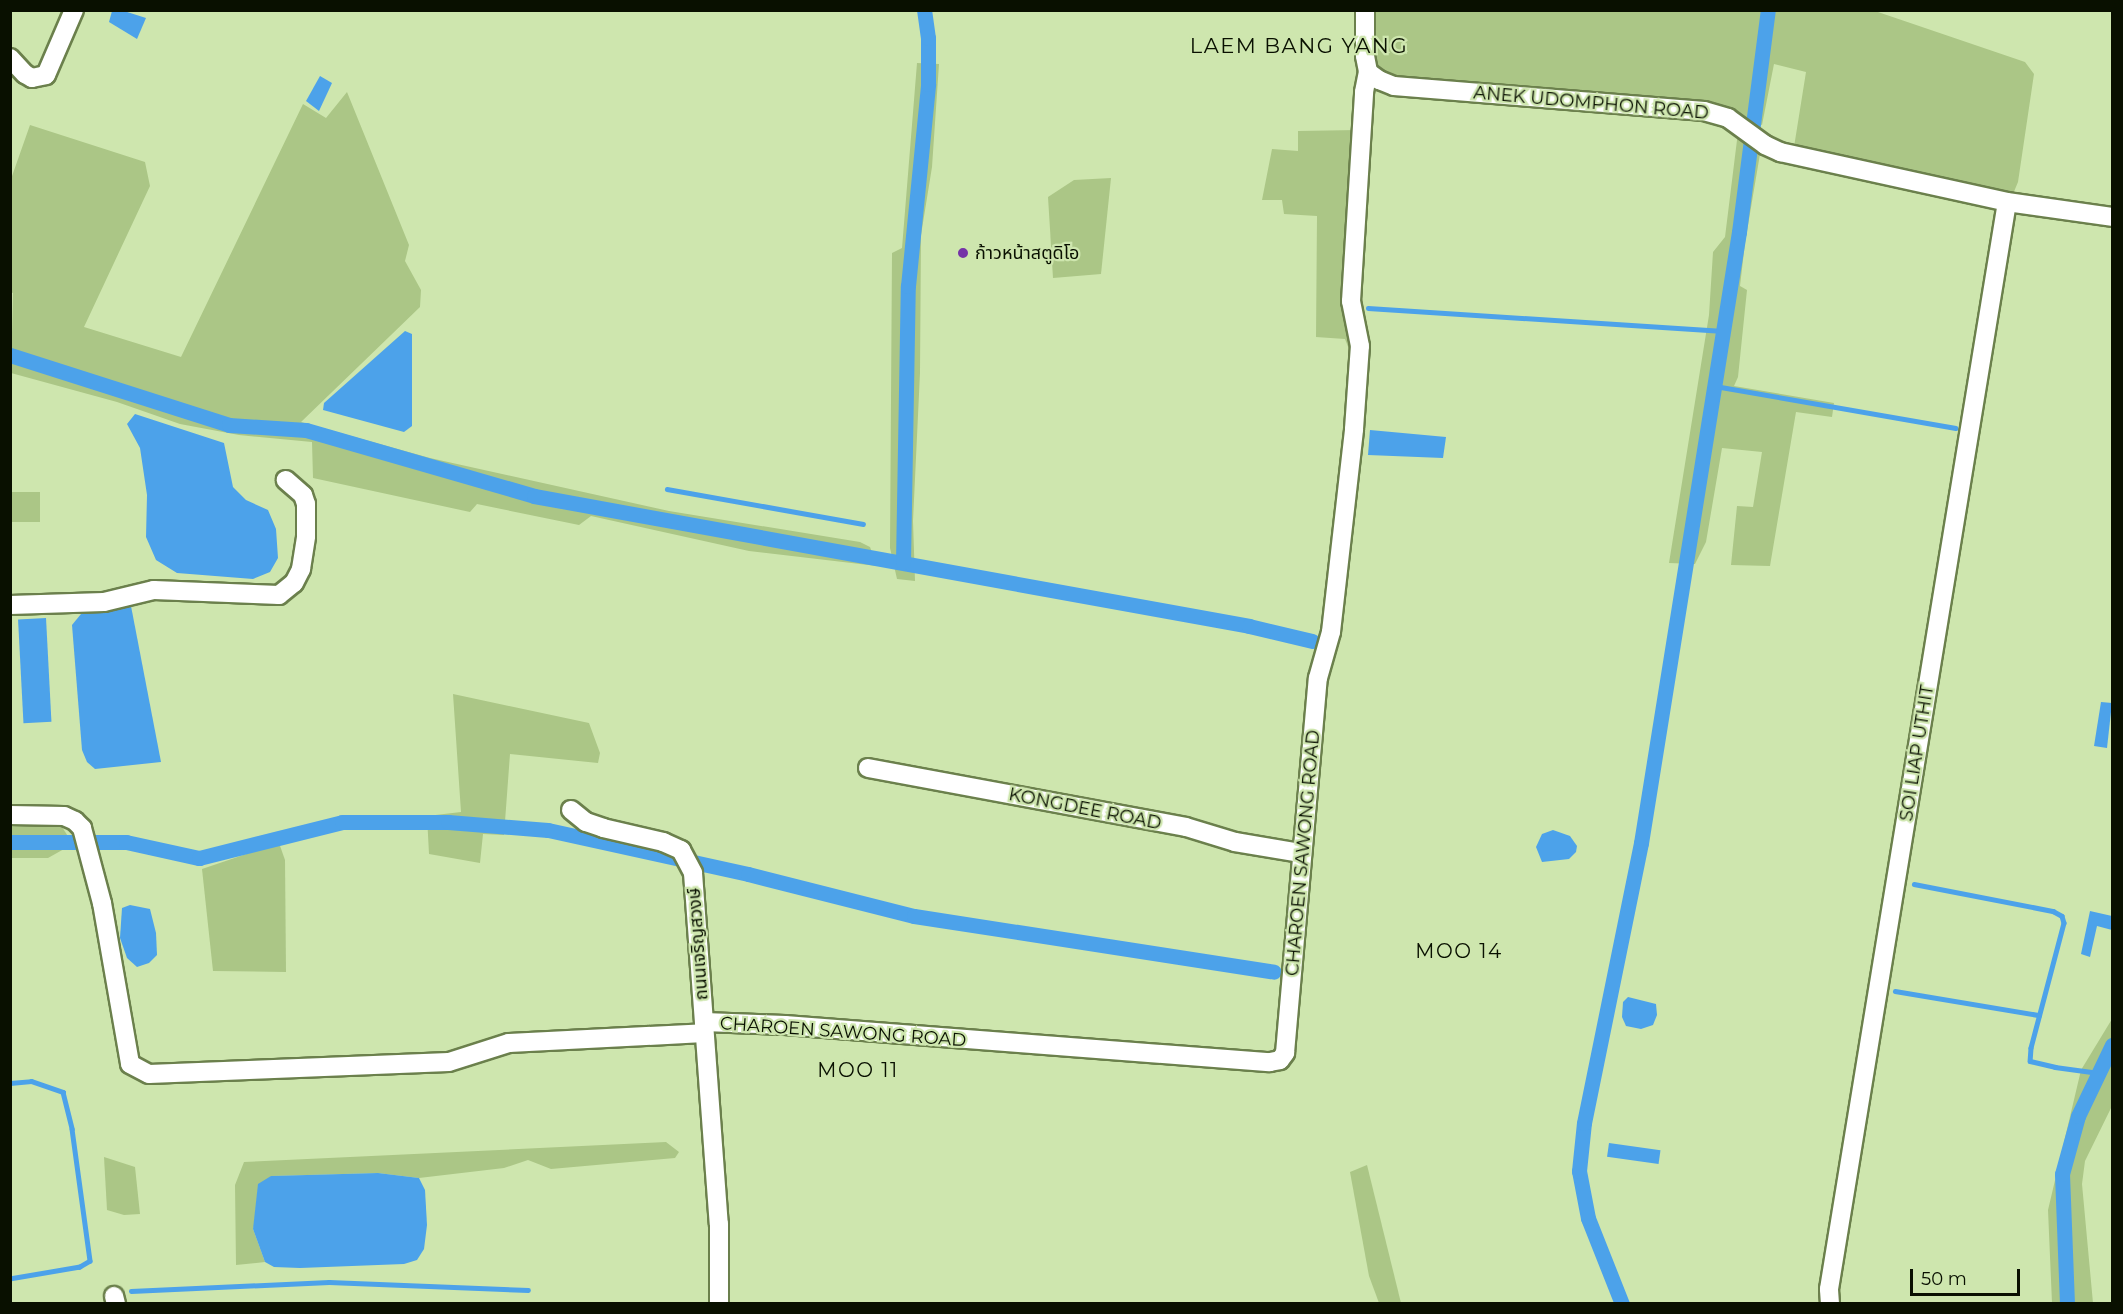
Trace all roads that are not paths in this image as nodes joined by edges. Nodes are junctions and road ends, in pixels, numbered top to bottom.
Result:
1 (74, 10) edge
2 (1365, 10) edge
3 (10, 58) edge
4 (1368, 72) junction
5 (2007, 202) junction
6 (2112, 218) edge
7 (286, 480) dead end
8 (10, 605) edge
9 (868, 768) dead end
10 (571, 810) dead end
11 (10, 815) edge
12 (1301, 853) junction
13 (704, 1028) junction
14 (719, 1304) edge
15 (1830, 1304) edge

1 - 3 street
2 - 4 street
4 - 5 street, ANEK UDOMPHON ROAD
4 - 12 street, CHAROEN SAWONG ROAD
5 - 6 street, ANEK UDOMPHON ROAD
5 - 15 street, SOI LIAP UTHIT
7 - 8 street
9 - 12 street, KONGDEE ROAD
10 - 13 street, ถนนเจริญสวงษ์
11 - 13 street
12 - 13 street, CHAROEN SAWONG ROAD
13 - 14 street, ถนนเจริญสวงษ์

